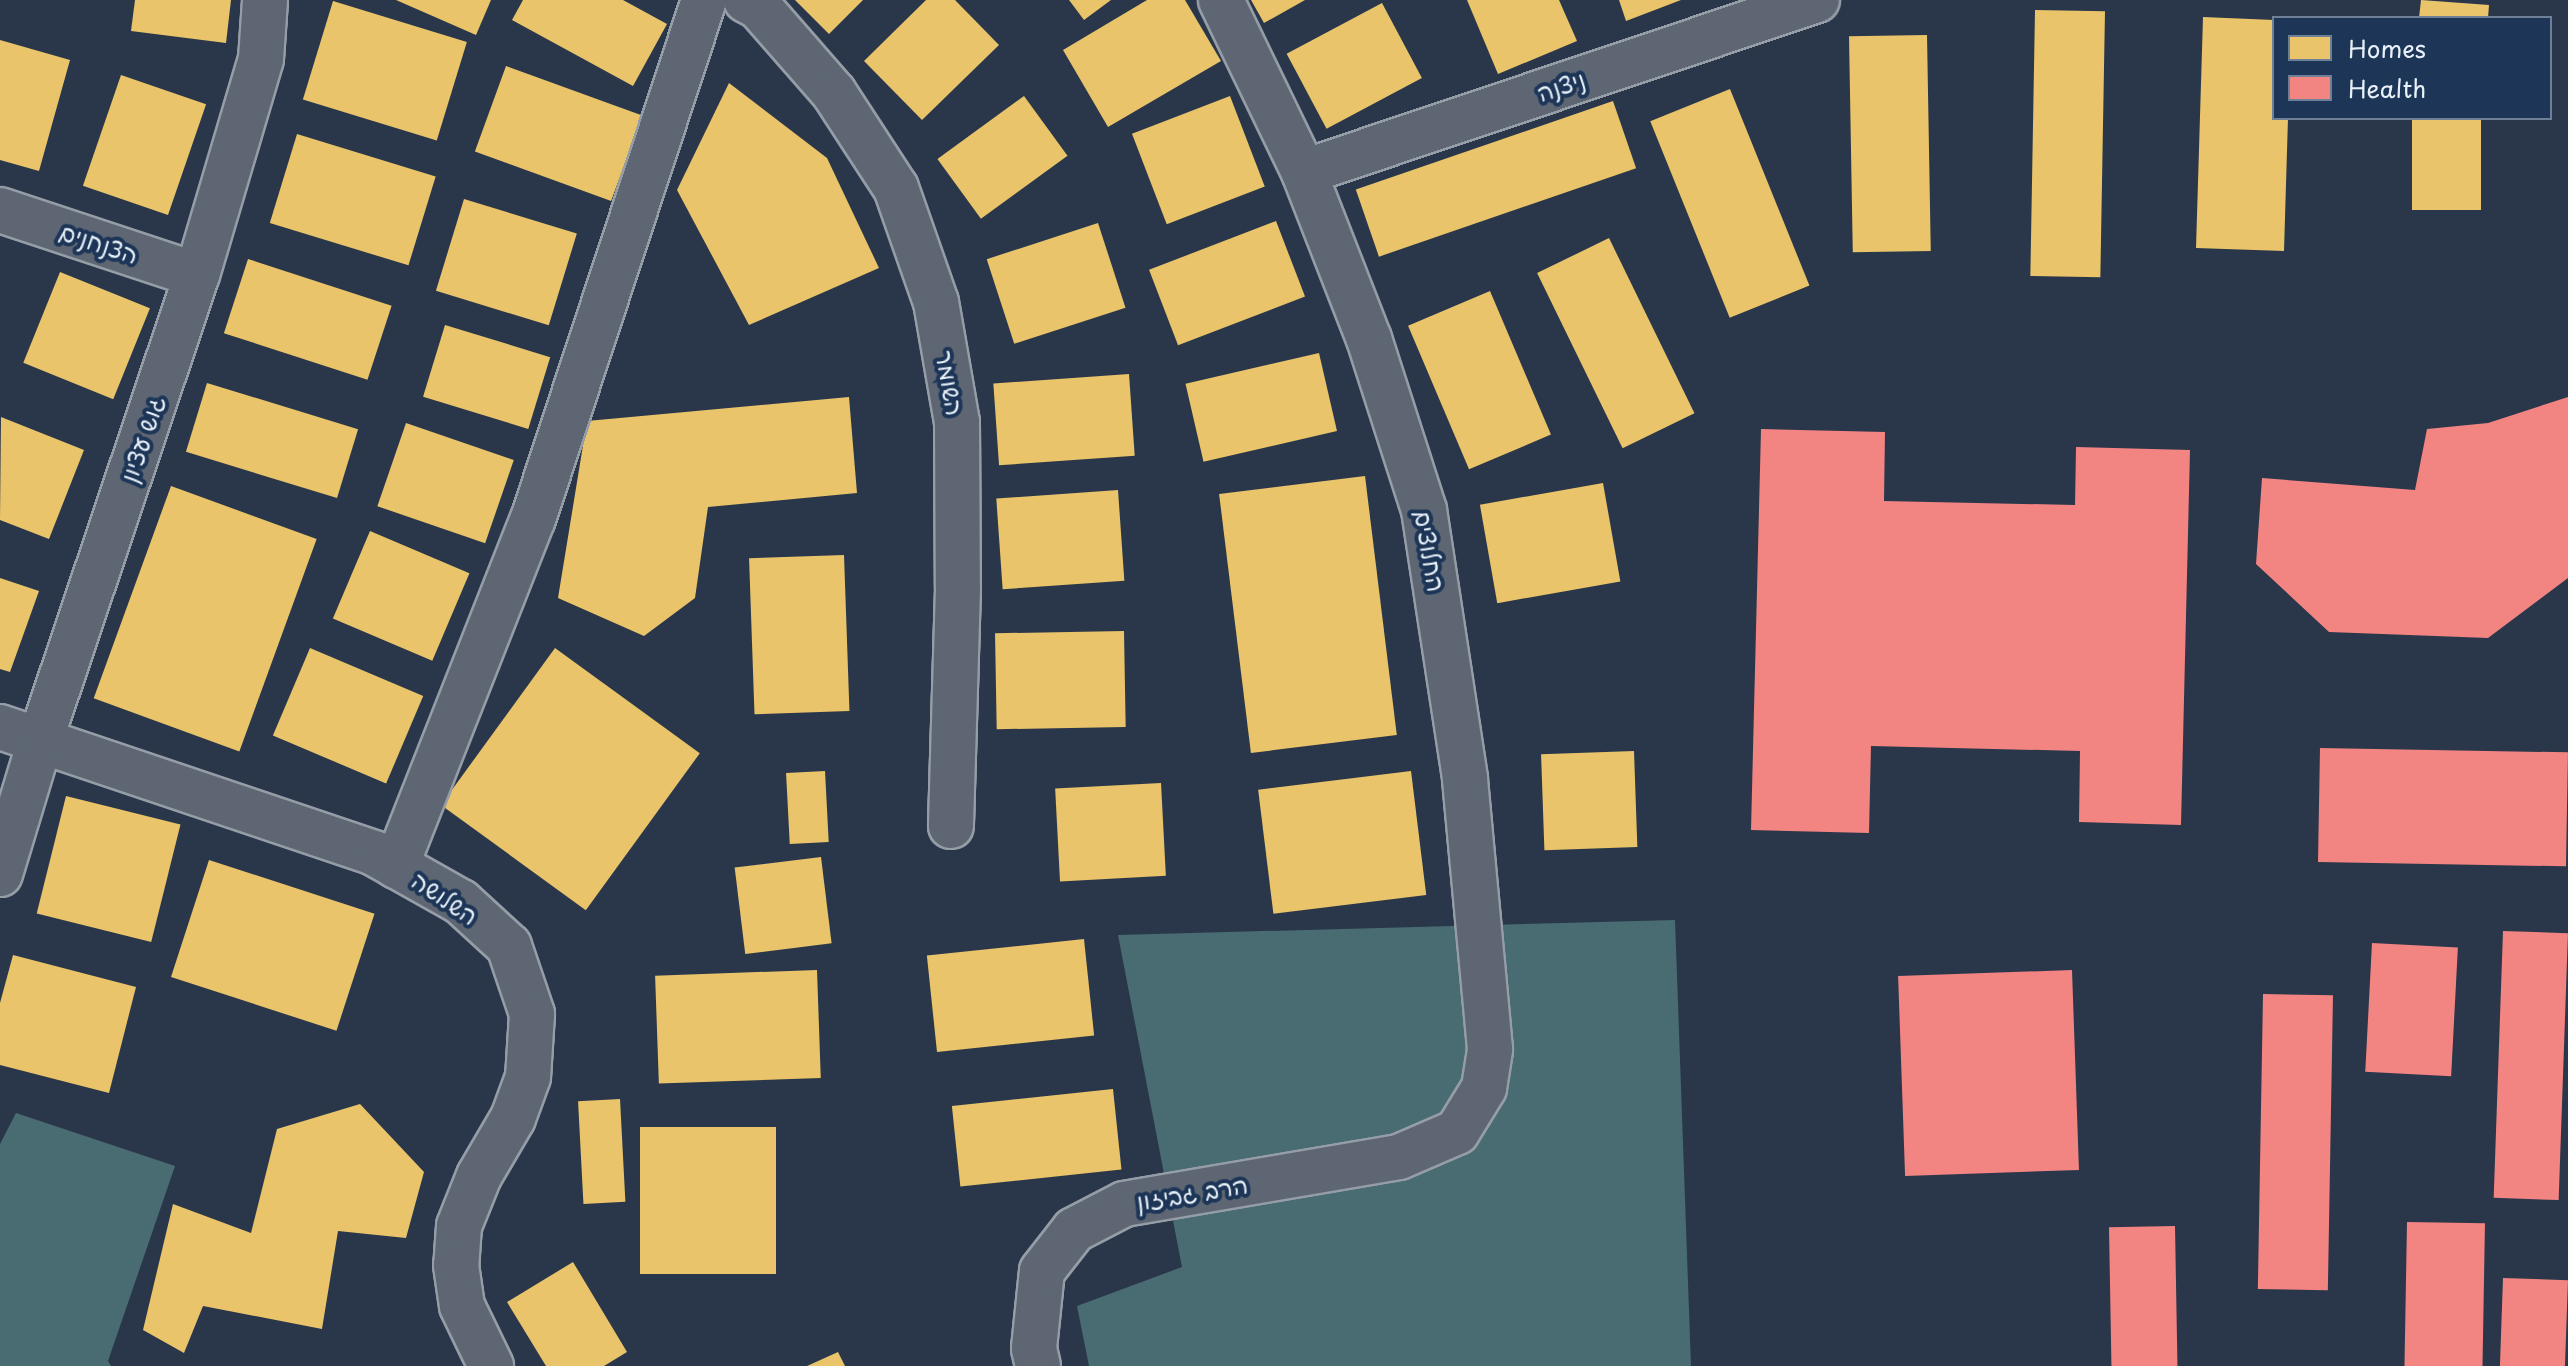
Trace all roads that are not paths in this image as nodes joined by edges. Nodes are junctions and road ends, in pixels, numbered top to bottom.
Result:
1 (265, 0) edge
2 (704, 0) edge
3 (746, 0) edge
4 (1221, 0) edge
5 (1817, 0) edge
6 (1304, 172) junction
7 (0, 210) edge
8 (197, 275) junction
9 (20, 732) edge
10 (951, 826) dead end
11 (396, 866) junction
12 (0, 874) edge
13 (1457, 1132) joint
14 (491, 1366) edge
15 (1038, 1366) edge

1 - 8 street, גוש עציון
2 - 11 street
3 - 10 street, השומר
4 - 6 street, החלוצים
5 - 6 street, ניצנה
6 - 13 street, החלוצים
7 - 8 street, הצנחנים
8 - 9 street, גוש עציון
9 - 11 street, השלושה
9 - 12 street, גוש עציון
11 - 14 street, השלושה
13 - 15 street, הרב גביזון

